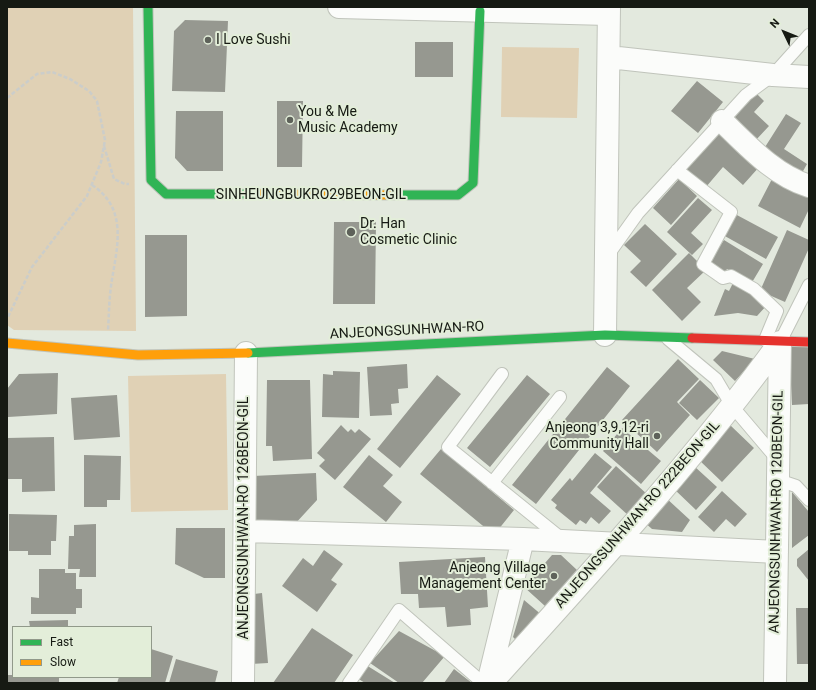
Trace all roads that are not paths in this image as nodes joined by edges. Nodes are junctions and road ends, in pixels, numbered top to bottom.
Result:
1 (148, 7) edge
2 (339, 7) edge
3 (608, 10) edge
4 (480, 11) junction
5 (809, 35) edge
6 (609, 57) junction
7 (773, 75) junction
8 (809, 77) edge
9 (722, 121) junction
10 (677, 170) junction
11 (809, 186) edge
12 (605, 260) junction
13 (809, 285) edge
14 (605, 335) junction
15 (666, 337) junction
16 (773, 341) junction
17 (809, 342) edge
18 (7, 343) edge
19 (246, 353) junction
20 (502, 374) dead end
21 (560, 397) dead end
22 (732, 406) junction
23 (778, 470) junction
24 (492, 483) junction
25 (809, 500) edge
26 (244, 531) junction
27 (523, 540) junction
28 (566, 542) junction
29 (616, 544) junction
30 (777, 552) junction
31 (243, 683) edge
32 (349, 683) edge
33 (483, 683) edge
34 (490, 683) edge
35 (775, 683) edge

1 - 4 street, SINHEUNGBUKRO29BEON-GIL
2 - 4 street
3 - 4 street
3 - 6 street
5 - 7 lane
6 - 7 street
6 - 12 street
7 - 8 street
7 - 9 lane
9 - 10 lane
9 - 11 street
10 - 12 lane
10 - 16 lane
12 - 14 street
13 - 16 lane
14 - 15 street, ANJEONGSUNHWAN-RO
14 - 19 street, ANJEONGSUNHWAN-RO
15 - 16 street, ANJEONGSUNHWAN-RO
15 - 22 lane
16 - 17 street, ANJEONGSUNHWAN-RO
16 - 22 street, ANJEONGSUNHWAN-RO 222BEON-GIL
16 - 23 street, ANJEONGSUNHWAN-RO 120BEON-GIL
18 - 19 street, ANJEONGSUNHWAN-RO
19 - 26 street, ANJEONGSUNHWAN-RO 126BEON-GIL
20 - 24 lane
21 - 24 lane
22 - 23 lane
22 - 29 street, ANJEONGSUNHWAN-RO 222BEON-GIL
23 - 25 lane
23 - 30 street, ANJEONGSUNHWAN-RO 120BEON-GIL
24 - 28 lane
26 - 27 street
26 - 31 street, ANJEONGSUNHWAN-RO 126BEON-GIL
27 - 28 street
27 - 34 street
28 - 29 street
29 - 30 street
29 - 34 street, ANJEONGSUNHWAN-RO 222BEON-GIL
30 - 35 street, ANJEONGSUNHWAN-RO 120BEON-GIL
32 - 33 lane

